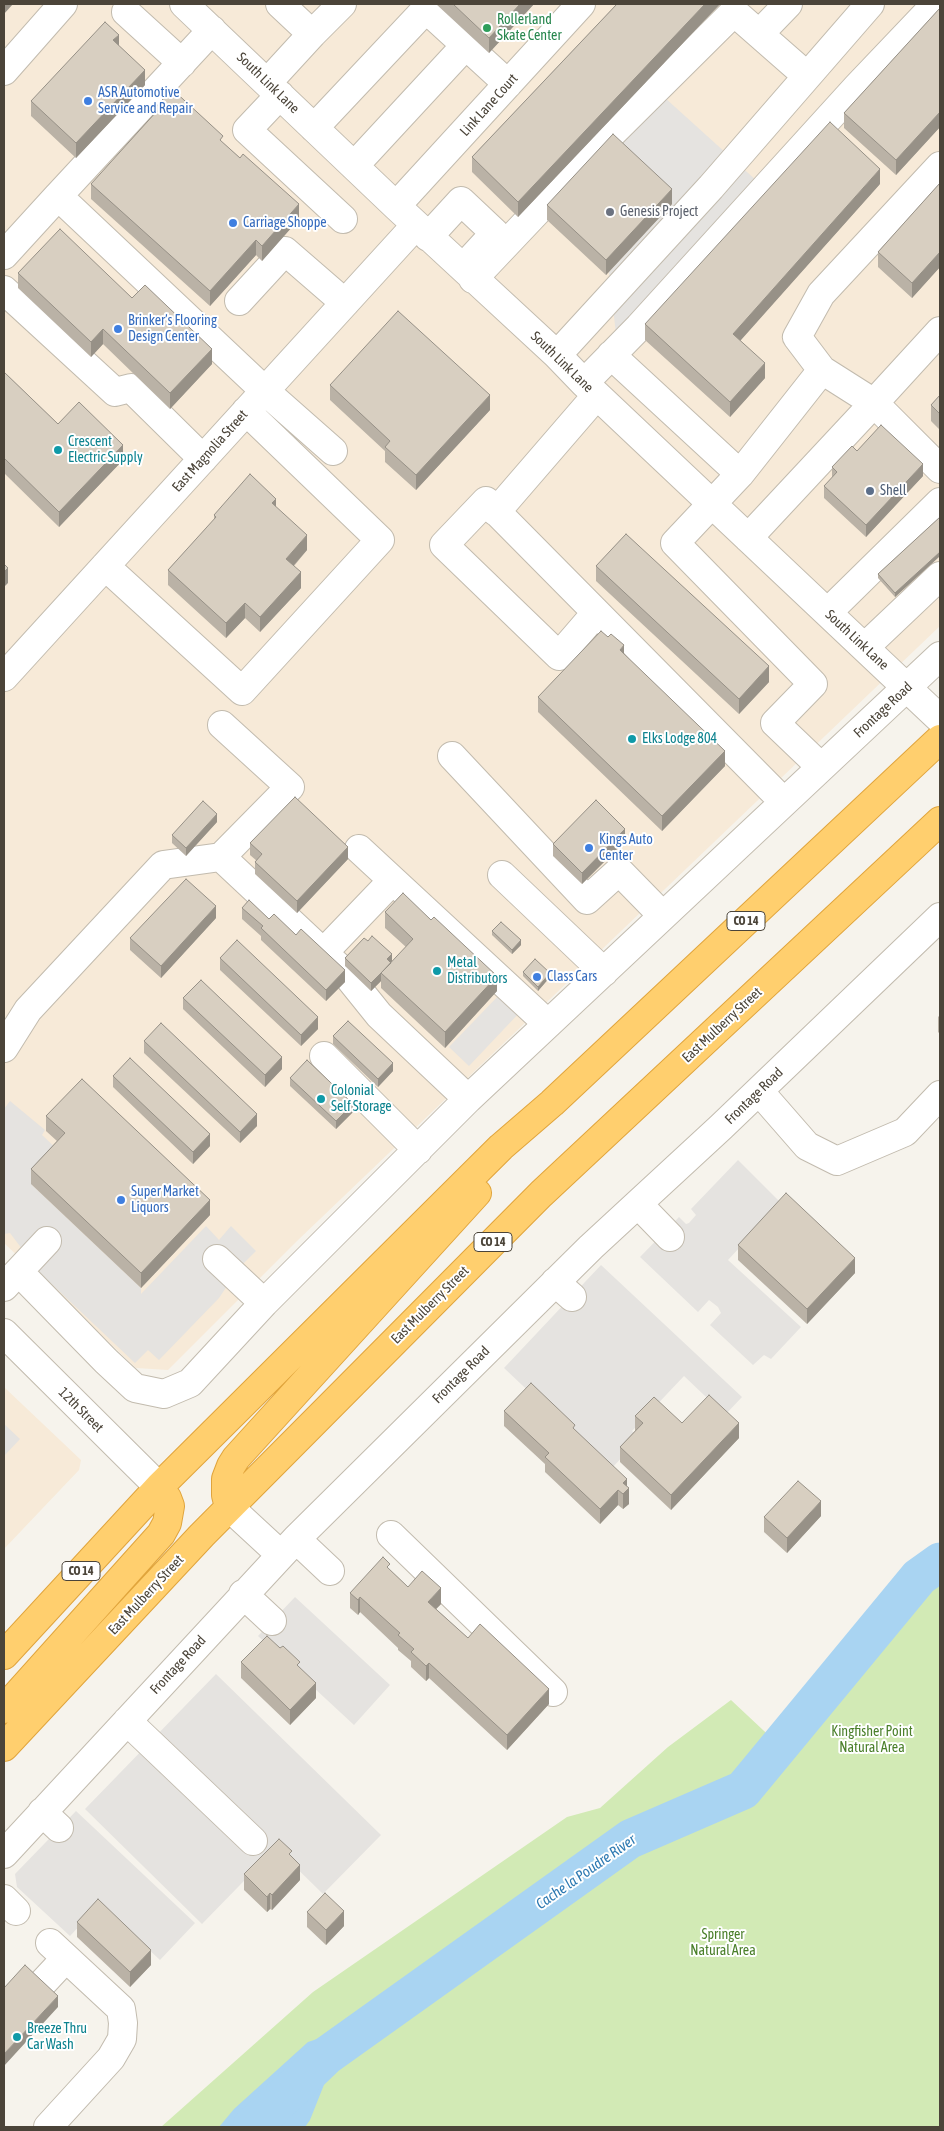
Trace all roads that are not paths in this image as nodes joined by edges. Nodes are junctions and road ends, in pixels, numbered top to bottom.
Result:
1 (63, 4) edge
2 (184, 4) edge
3 (280, 4) edge
4 (342, 4) edge
5 (581, 4) edge
6 (788, 4) edge
7 (870, 4) edge
8 (936, 4) edge
9 (126, 12) dead end
10 (212, 30) junction
11 (760, 33) junction
12 (312, 34) junction
13 (466, 45) junction
14 (182, 63) junction
15 (4, 71) edge
16 (807, 76) junction
17 (508, 84) junction
18 (273, 89) junction
19 (314, 128) junction
20 (354, 166) junction
21 (940, 166) edge
22 (58, 196) junction
23 (396, 206) junction
24 (343, 219) dead end
25 (422, 231) junction
26 (501, 239) junction
27 (4, 256) edge
28 (468, 274) junction
29 (4, 290) edge
30 (239, 301) dead end
31 (345, 303) junction
32 (940, 331) edge
33 (557, 355) junction
34 (611, 355) junction
35 (822, 370) junction
36 (591, 389) junction
37 (265, 391) junction
38 (874, 403) junction
39 (246, 411) junction
40 (333, 451) dead end
41 (202, 459) junction
42 (940, 469) edge
43 (740, 474) junction
44 (940, 502) edge
45 (712, 504) junction
46 (496, 512) junction
47 (748, 538) junction
48 (105, 566) junction
49 (940, 576) edge
50 (828, 612) junction
51 (596, 613) junction
52 (865, 647) junction
53 (940, 656) edge
54 (4, 677) edge
55 (907, 687) junction
56 (940, 719) edge
57 (222, 725) dead end
58 (940, 739) edge
59 (452, 756) dead end
60 (821, 767) junction
61 (784, 802) junction
62 (940, 821) edge
63 (359, 849) dead end
64 (221, 857) junction
65 (502, 875) dead end
66 (392, 881) junction
67 (664, 916) junction
68 (940, 917) edge
69 (323, 953) junction
70 (604, 972) junction
71 (548, 1024) junction
72 (4, 1048) edge
73 (324, 1056) dead end
74 (759, 1091) junction
75 (940, 1094) edge
76 (468, 1099) junction
77 (552, 1103) junction
78 (418, 1150) junction
79 (638, 1204) junction
80 (670, 1237) dead end
81 (47, 1241) dead end
82 (218, 1259) dead end
83 (11, 1279) edge
84 (264, 1303) junction
85 (4, 1333) edge
86 (159, 1487) junction
87 (229, 1507) junction
88 (391, 1534) dead end
89 (289, 1547) junction
90 (330, 1571) dead end
91 (243, 1594) junction
92 (272, 1621) dead end
93 (4, 1654) edge
94 (553, 1692) dead end
95 (4, 1709) edge
96 (126, 1721) junction
97 (4, 1747) edge
98 (253, 1841) dead end
99 (4, 1854) edge
100 (38, 1988) edge
101 (48, 2127) edge

1 - 15 street
2 - 10 street, South Link Lane
3 - 12 street
4 - 12 street
5 - 17 street, Link Lane Court
6 - 11 street
7 - 16 street
8 - 34 street
9 - 14 street
10 - 14 street
10 - 18 street, South Link Lane
11 - 16 street
11 - 26 street
12 - 18 street
13 - 17 street
13 - 19 street
13 - 20 street
14 - 22 street
16 - 33 street
17 - 23 street, Link Lane Court
18 - 19 street, South Link Lane
18 - 24 street
19 - 20 street, South Link Lane
20 - 23 street, South Link Lane
21 - 35 street
22 - 27 street
22 - 37 street
23 - 25 street, South Link Lane
25 - 26 street, East Magnolia Street
25 - 28 street, South Link Lane
25 - 31 street, East Magnolia Street
26 - 28 street
28 - 33 street, South Link Lane
29 - 41 street
30 - 31 street
31 - 37 street, East Magnolia Street
32 - 38 street
33 - 36 street, South Link Lane
34 - 36 street
34 - 43 street
35 - 38 street
35 - 43 street
36 - 45 street, South Link Lane
36 - 46 street
37 - 39 street, East Magnolia Street
37 - 40 street
38 - 42 street
38 - 47 street
39 - 41 street, East Magnolia Street
39 - 48 street
41 - 48 street, East Magnolia Street
43 - 45 street
44 - 50 street
45 - 47 street, South Link Lane
45 - 60 street
46 - 51 street
46 - 51 street
47 - 50 street, South Link Lane
48 - 54 street, East Magnolia Street
49 - 52 street
50 - 52 street, South Link Lane
51 - 61 street
52 - 55 street, South Link Lane
53 - 55 street, Frontage Road
55 - 56 street, South Link Lane
55 - 60 street, Frontage Road
57 - 64 street
58 - 77 highway, CO 14
59 - 67 street
60 - 61 street, Frontage Road
61 - 67 street, Frontage Road
62 - 87 highway, East Mulberry Street / CO 14
63 - 66 street
64 - 69 street
64 - 72 street
65 - 70 street
66 - 69 street
66 - 71 street
67 - 70 street, Frontage Road
68 - 74 street, Frontage Road
69 - 76 street
70 - 71 street, Frontage Road
71 - 76 street, Frontage Road
73 - 78 street
74 - 75 street
74 - 79 street, Frontage Road
76 - 78 street, Frontage Road
77 - 86 highway, CO 14
77 - 87 highway
78 - 84 street, Frontage Road
79 - 80 street
79 - 89 street, Frontage Road
81 - 83 street
82 - 84 street
83 - 84 street, Frontage Road
85 - 86 street, 12th Street
86 - 93 highway, CO 14
86 - 95 highway
87 - 89 street
87 - 97 highway, East Mulberry Street / CO 14
88 - 94 street
89 - 90 street
89 - 91 street, Frontage Road
91 - 92 street
91 - 96 street, Frontage Road
96 - 98 street
96 - 99 street, Frontage Road
100 - 101 street

